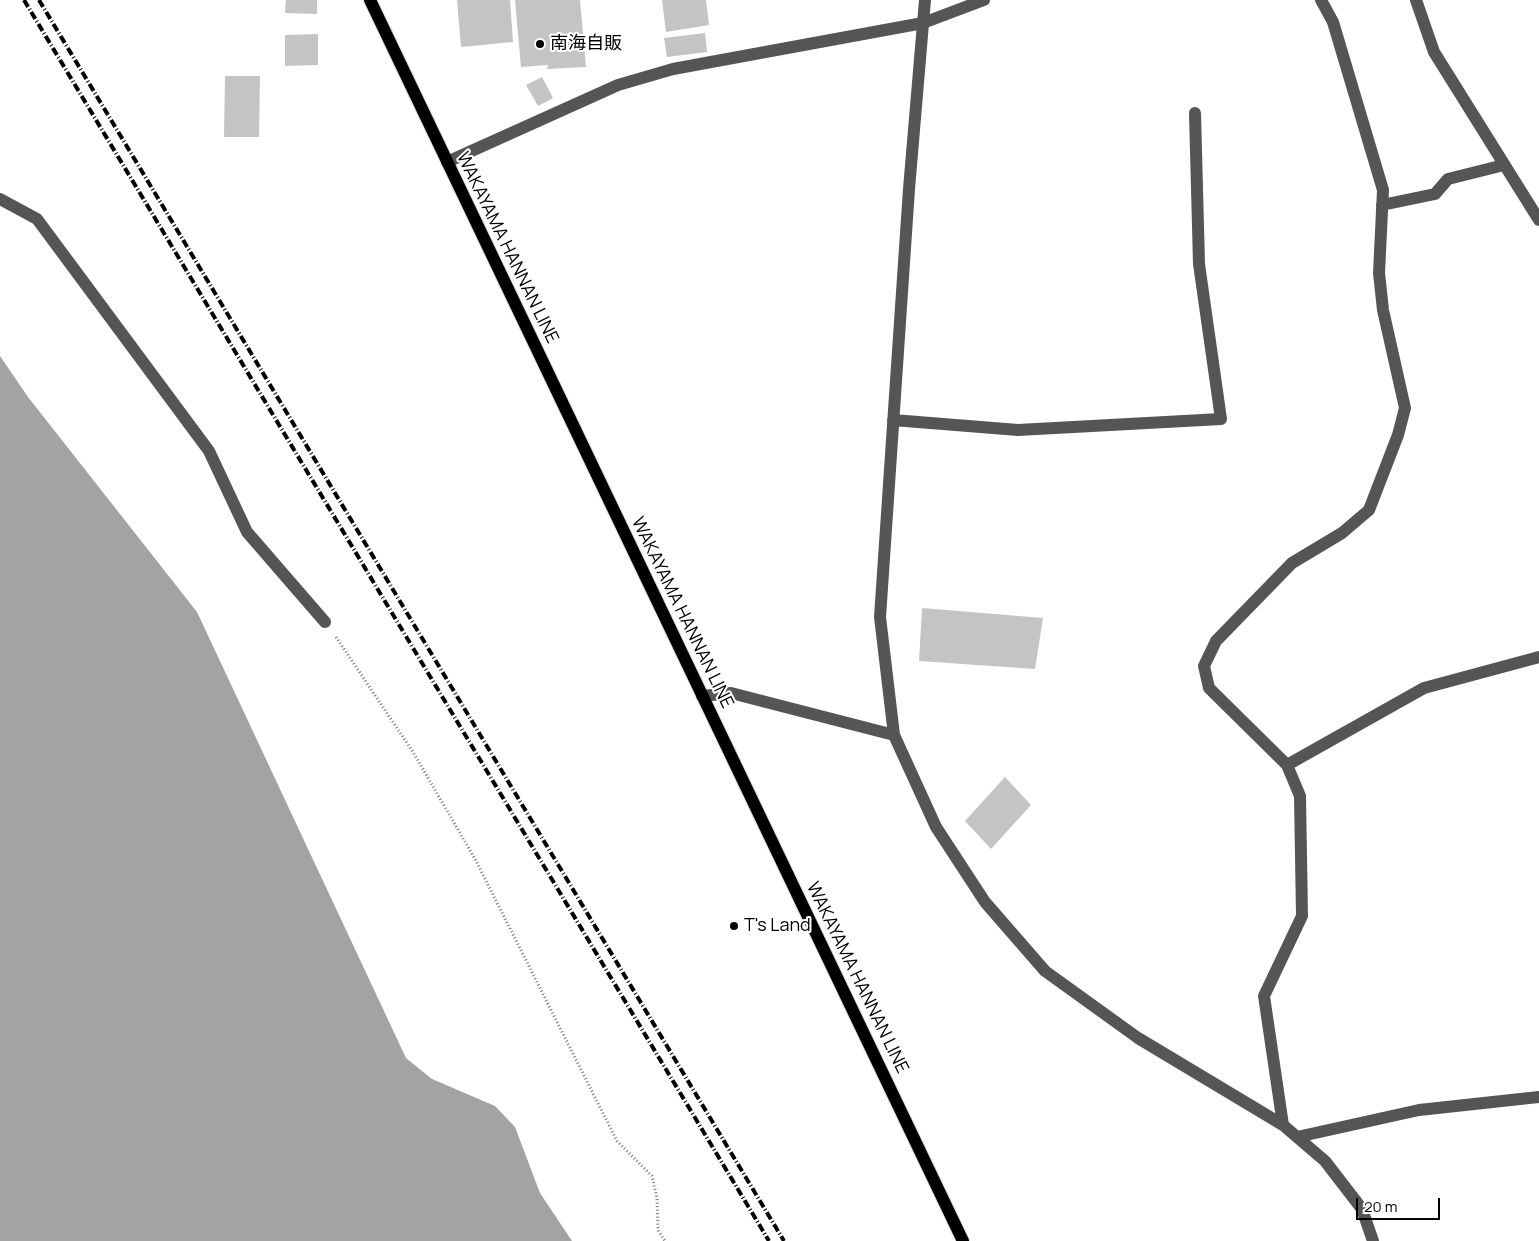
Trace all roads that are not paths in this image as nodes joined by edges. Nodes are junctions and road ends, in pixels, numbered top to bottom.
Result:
1 (370, 0) edge
2 (924, 0) edge
3 (984, 0) edge
4 (1321, 0) edge
5 (1416, 0) edge
6 (922, 23) junction
7 (1195, 113) dead end
8 (447, 162) junction
9 (1504, 165) junction
10 (0, 199) edge
11 (1382, 205) junction
12 (1539, 220) edge
13 (893, 420) junction
14 (325, 622) road end
15 (1539, 657) edge
16 (702, 696) junction
17 (894, 735) junction
18 (1287, 765) junction
19 (1539, 1097) edge
20 (1283, 1125) junction
21 (1297, 1137) junction
22 (963, 1241) edge
23 (1373, 1241) edge

1 - 8 main road, WAKAYAMA HANNAN LINE
2 - 6 street
3 - 6 street
4 - 11 street
5 - 9 street
6 - 8 street
6 - 13 street
7 - 13 street
8 - 16 main road, WAKAYAMA HANNAN LINE
9 - 11 street
9 - 12 street
10 - 14 street
11 - 18 street
13 - 17 street
15 - 18 street
16 - 17 street
16 - 22 main road, WAKAYAMA HANNAN LINE
17 - 20 street
18 - 20 street
19 - 21 street
20 - 21 street
21 - 23 street

